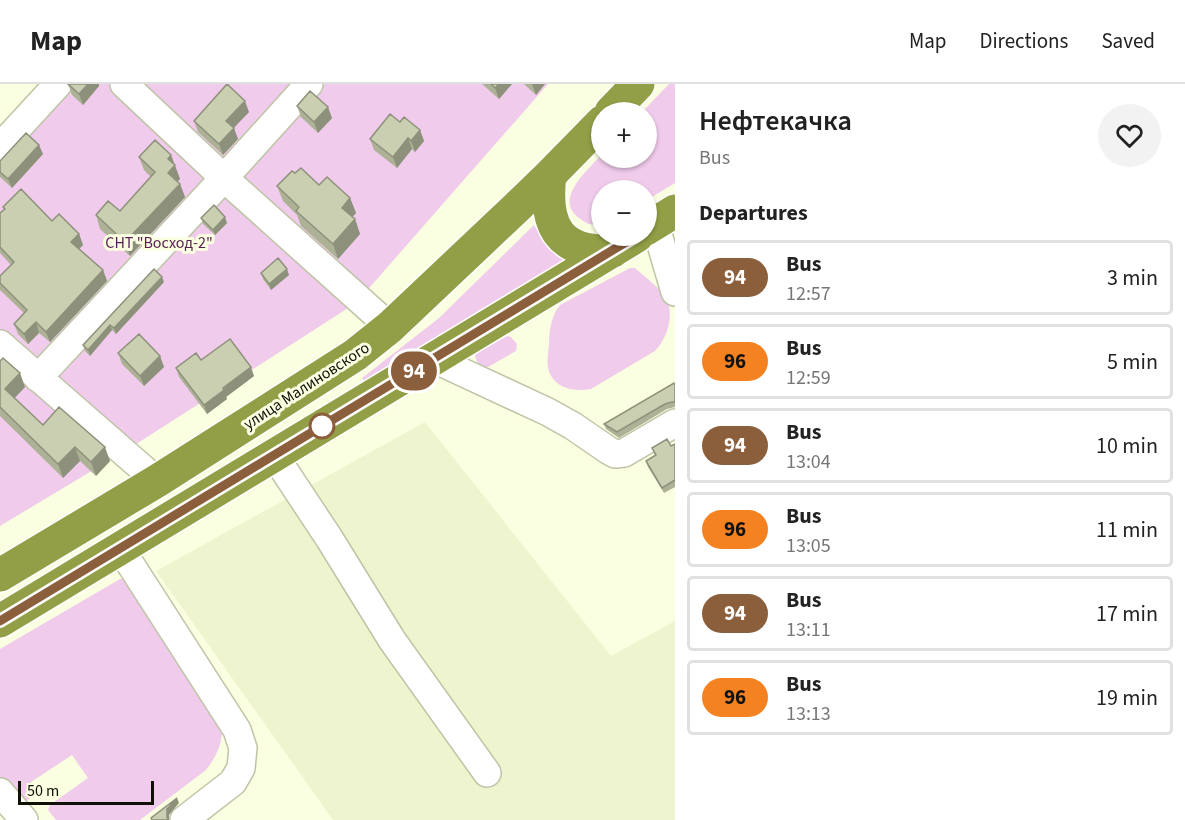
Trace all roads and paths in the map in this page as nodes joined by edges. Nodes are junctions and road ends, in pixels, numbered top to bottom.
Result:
1 (58, 84) edge
2 (124, 84) edge
3 (309, 84) edge
4 (638, 84) edge
5 (620, 102) edge
6 (591, 133) edge
7 (0, 147) edge
8 (550, 175) junction
9 (224, 178) junction
10 (604, 246) edge
11 (619, 246) edge
12 (653, 246) edge
13 (675, 292) edge
14 (390, 327) junction
15 (0, 344) edge
16 (434, 359) junction
17 (38, 378) junction
18 (675, 423) edge
19 (274, 455) junction
20 (157, 481) junction
21 (120, 548) junction
22 (0, 575) edge
23 (0, 621) edge
24 (486, 773) dead end
25 (0, 792) edge
26 (24, 820) edge
27 (184, 820) edge

1 - 7 street
2 - 9 street
3 - 9 street
4 - 5 highway
6 - 8 highway, улица Малиновского
8 - 10 highway
8 - 14 highway, улица Малиновского
9 - 14 street
9 - 17 street
11 - 16 highway
12 - 13 street
14 - 20 highway, улица Малиновского
15 - 17 street
16 - 18 street
16 - 19 highway
17 - 20 street
19 - 21 highway
19 - 24 street
20 - 22 highway, улица Малиновского
21 - 23 highway
21 - 27 street
25 - 26 street

